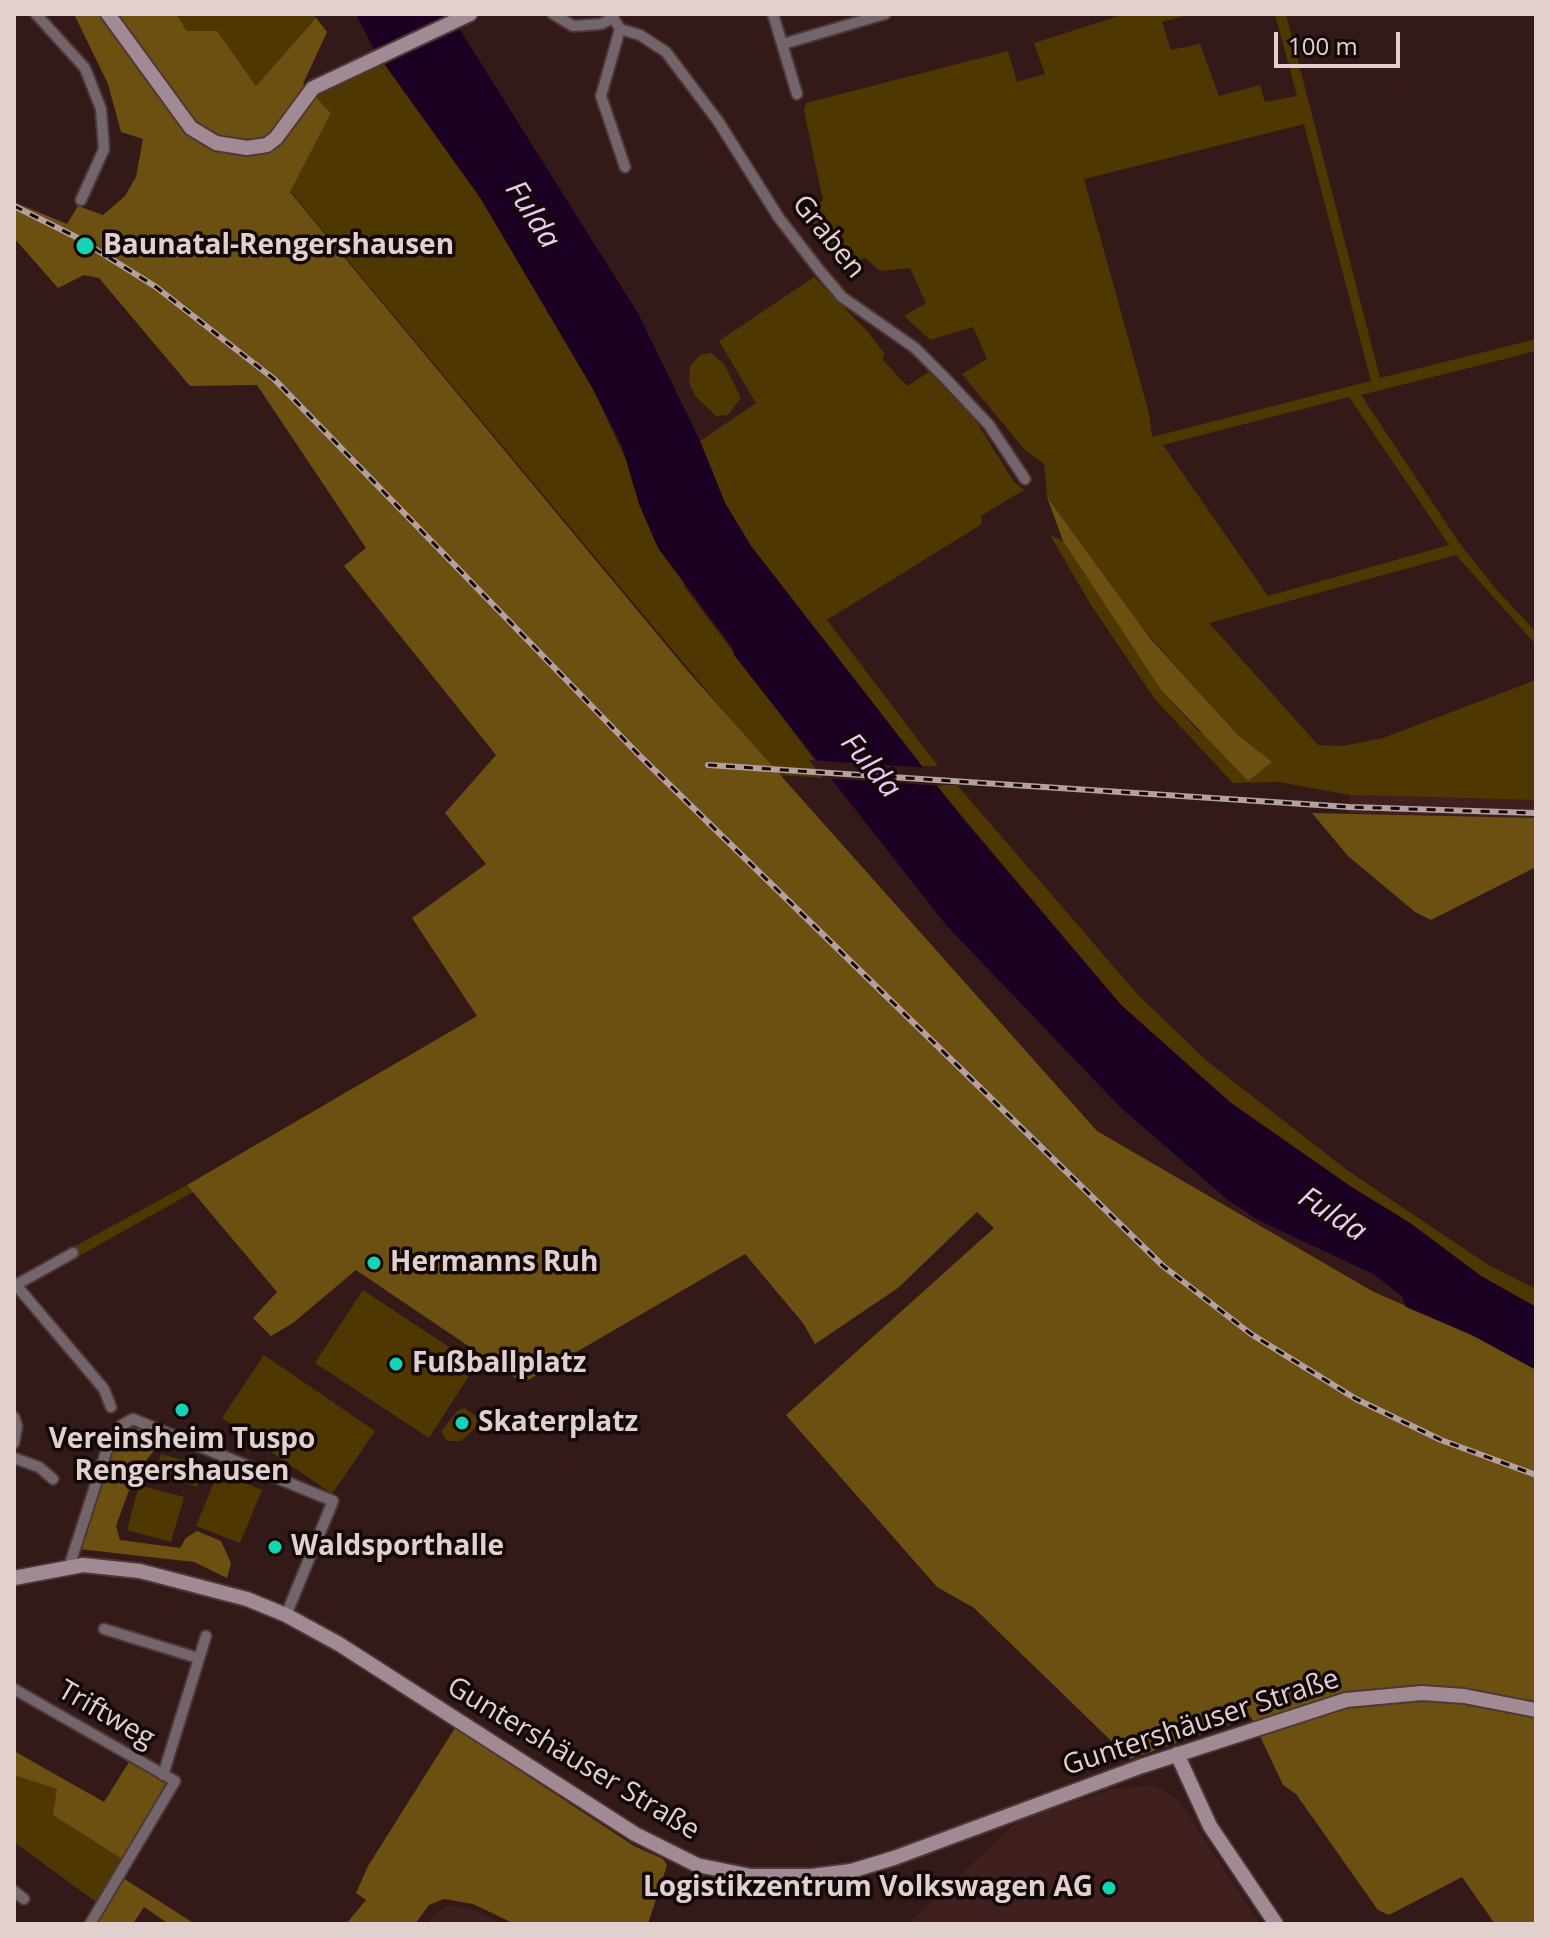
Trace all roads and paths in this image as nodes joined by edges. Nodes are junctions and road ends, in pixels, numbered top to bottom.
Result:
1 (36, 14) edge
2 (108, 14) edge
3 (470, 14) edge
4 (553, 14) edge
5 (773, 14) edge
6 (885, 14) edge
7 (612, 16) edge
8 (620, 29) junction
9 (783, 44) junction
10 (797, 94) dead end
11 (625, 167) dead end
12 (81, 200) dead end
13 (1025, 479) dead end
14 (73, 1253) dead end
15 (15, 1286) edge
16 (111, 1407) dead end
17 (14, 1417) edge
18 (14, 1443) edge
19 (14, 1458) edge
20 (53, 1479) dead end
21 (69, 1567) junction
22 (14, 1578) edge
23 (286, 1615) junction
24 (104, 1629) dead end
25 (206, 1636) dead end
26 (198, 1658) junction
27 (14, 1689) edge
28 (1536, 1710) edge
29 (1177, 1754) junction
30 (163, 1775) junction
31 (14, 1891) edge
32 (24, 1899) dead end
33 (90, 1924) edge
34 (1276, 1924) edge

1 - 12 street
2 - 3 street
4 - 7 street
5 - 9 street
6 - 9 street
7 - 8 street
8 - 11 street
8 - 13 street, Graben
9 - 10 street
14 - 15 street
15 - 16 street
17 - 18 street
19 - 20 street
21 - 22 street, Guntershäuser Straße
21 - 23 street, Guntershäuser Straße
21 - 23 street
23 - 29 street, Guntershäuser Straße
24 - 26 street
25 - 26 street
26 - 30 street
27 - 30 street, Triftweg
28 - 29 street, Guntershäuser Straße
29 - 34 street
30 - 33 street, Triftweg
31 - 32 street

